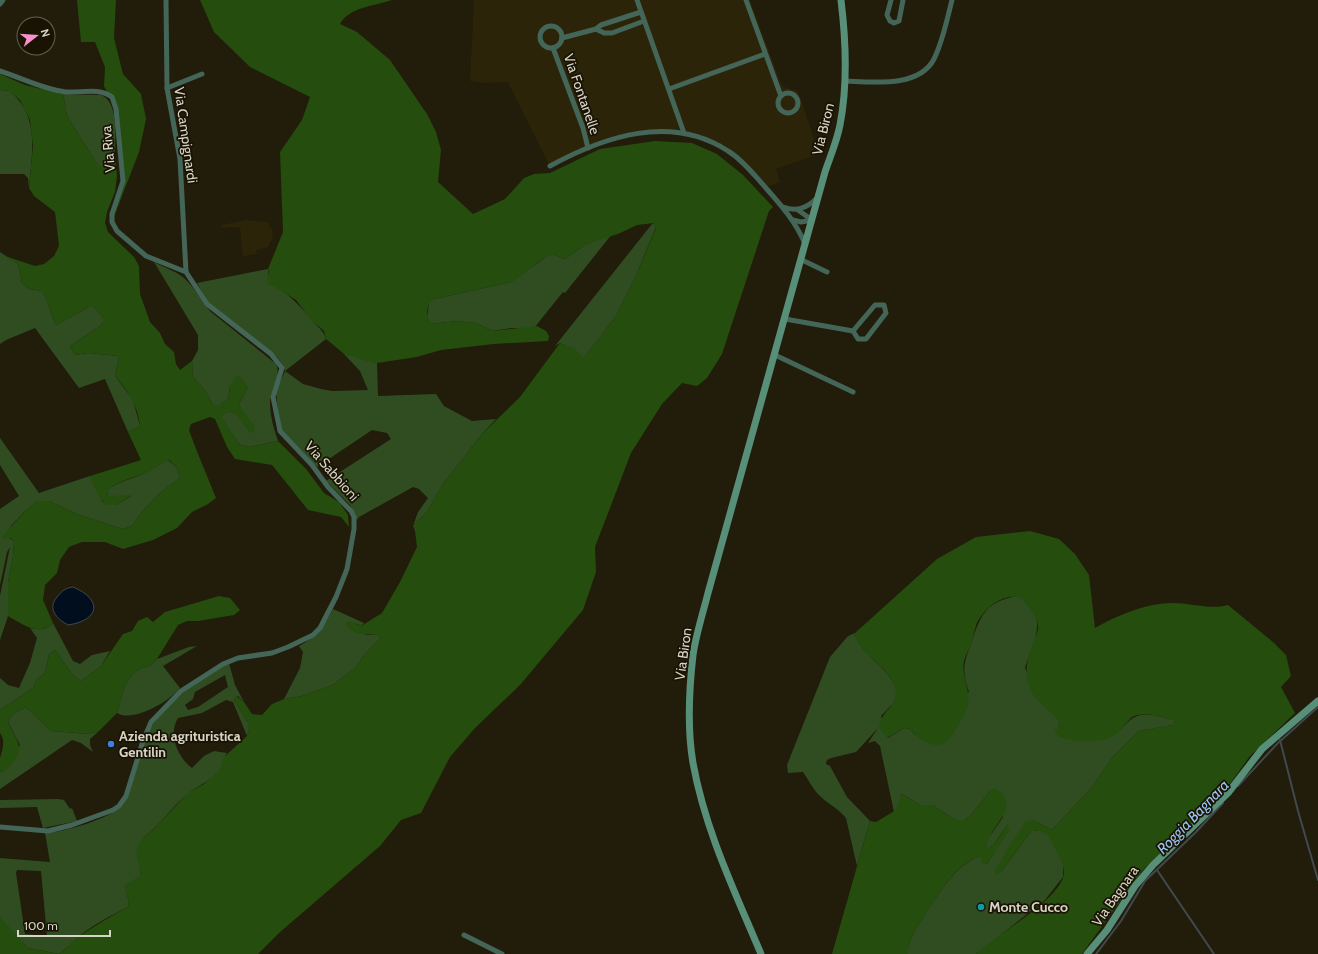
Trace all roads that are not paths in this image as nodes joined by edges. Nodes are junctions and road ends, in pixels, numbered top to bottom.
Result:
1 (2, 0) edge
2 (166, 0) edge
3 (636, 0) edge
4 (746, 0) edge
5 (841, 0) edge
6 (890, 0) edge
7 (903, 0) edge
8 (952, 0) edge
9 (0, 4) edge
10 (641, 12) junction
11 (644, 21) junction
12 (596, 29) junction
13 (562, 38) junction
14 (553, 48) junction
15 (765, 54) junction
16 (0, 71) edge
17 (202, 74) dead end
18 (846, 81) junction
19 (167, 88) junction
20 (669, 89) junction
21 (781, 96) dead end
22 (684, 133) junction
23 (588, 148) junction
24 (550, 166) dead end
25 (820, 195) junction
26 (782, 207) junction
27 (798, 210) junction
28 (793, 220) junction
29 (812, 220) junction
30 (805, 244) junction
31 (802, 260) junction
32 (186, 272) junction
33 (827, 272) dead end
34 (785, 319) junction
35 (853, 331) junction
36 (775, 355) junction
37 (853, 392) dead end
38 (1318, 701) edge
39 (0, 828) edge
40 (464, 935) dead end
41 (502, 954) edge
42 (761, 954) edge
43 (1087, 954) edge

1 - 9 street
2 - 19 street, Via Campignardi
3 - 10 street
4 - 15 street
5 - 18 street, Via Biron
6 - 7 street
8 - 18 street
10 - 11 street
10 - 12 street, Via Fontanelle
11 - 12 street, Via Fontanelle
11 - 20 street
12 - 13 street, Via Fontanelle
13 - 14 street
13 - 14 street
14 - 23 street, Via Fontanelle
15 - 20 street
15 - 21 street
16 - 32 street, Via Riva
17 - 19 street
18 - 25 street, Via Biron
19 - 32 street, Via Campignardi
20 - 22 street
22 - 23 street
22 - 26 street
23 - 24 street
25 - 27 street
25 - 29 street, Via Biron
26 - 27 street
26 - 28 street
27 - 29 street
28 - 29 street
28 - 30 street
29 - 30 street, Via Biron
30 - 31 street, Via Biron
31 - 33 street
31 - 34 street, Via Biron
32 - 39 street, Via Sabbioni
34 - 35 street
34 - 36 street, Via Biron
35 - 35 street
36 - 37 street
36 - 42 street, Via Biron
38 - 43 street, Via Bagnara
40 - 41 street

